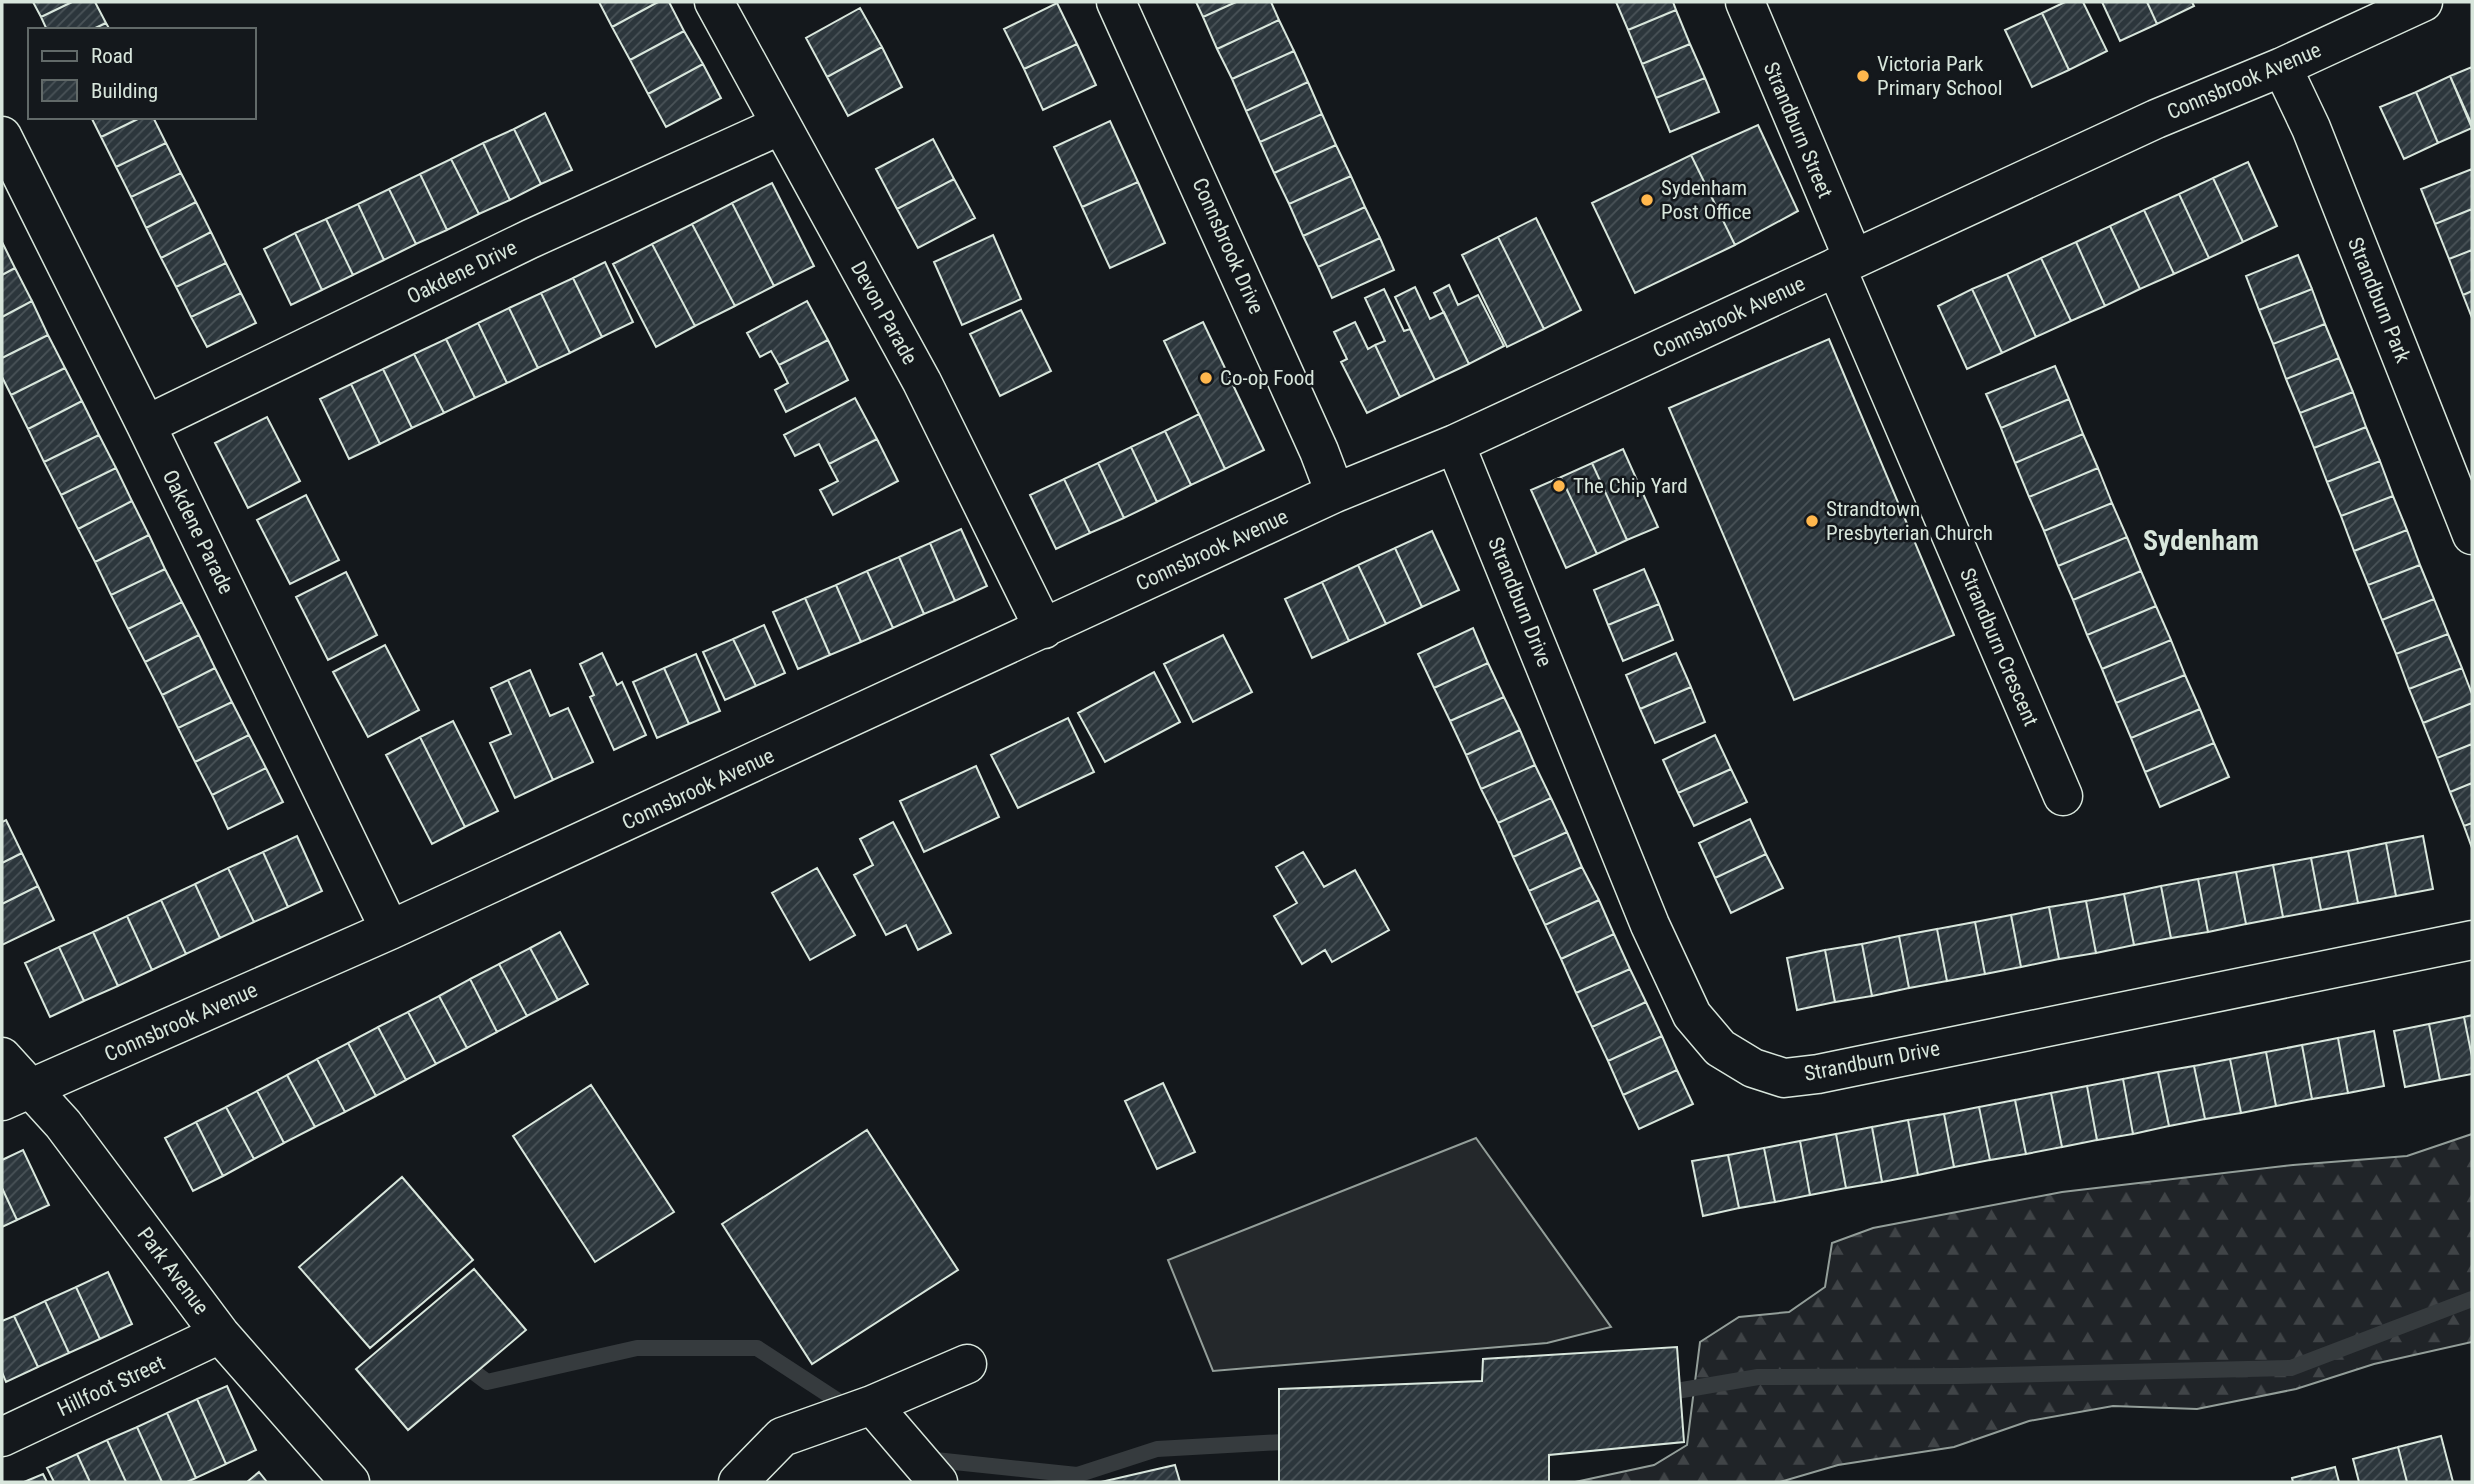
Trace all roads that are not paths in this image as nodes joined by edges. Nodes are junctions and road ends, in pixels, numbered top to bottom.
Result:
1 (714, 2) edge
2 (1116, 2) edge
3 (1745, 2) edge
4 (2398, 7) edge
5 (2282, 67) junction
6 (780, 125) junction
7 (2, 136) edge
8 (1844, 262) junction
9 (146, 425) junction
10 (1455, 444) junction
11 (1335, 493) junction
12 (2472, 535) edge
13 (1044, 629) junction
14 (2063, 796) dead end
15 (390, 930) junction
16 (2472, 940) edge
17 (2, 1056) edge
18 (17, 1094) edge
19 (220, 1334) junction
20 (967, 1364) dead end
21 (872, 1405) junction
22 (2, 1437) edge
23 (350, 1482) edge
24 (738, 1482) edge
25 (938, 1482) edge

1 - 6 street, Devon Parade
2 - 11 street, Connsbrook Drive
3 - 8 street, Strandburn Street
4 - 5 street, Connsbrook Avenue
5 - 8 street, Connsbrook Avenue
5 - 12 street, Strandburn Park
6 - 9 street, Oakdene Drive
6 - 13 street, Devon Parade
7 - 9 street, Oakdene Parade
8 - 10 street, Connsbrook Avenue
8 - 14 street, Strandburn Crescent
9 - 15 street, Oakdene Parade
10 - 11 street, Connsbrook Avenue
10 - 16 street, Strandburn Drive
11 - 13 street, Connsbrook Avenue
13 - 15 street, Connsbrook Avenue
15 - 18 street, Connsbrook Avenue
17 - 18 street, Park Avenue
18 - 19 street, Park Avenue
19 - 22 street, Hillfoot Street
19 - 23 street, Park Avenue
20 - 21 street
21 - 24 street
21 - 25 street

